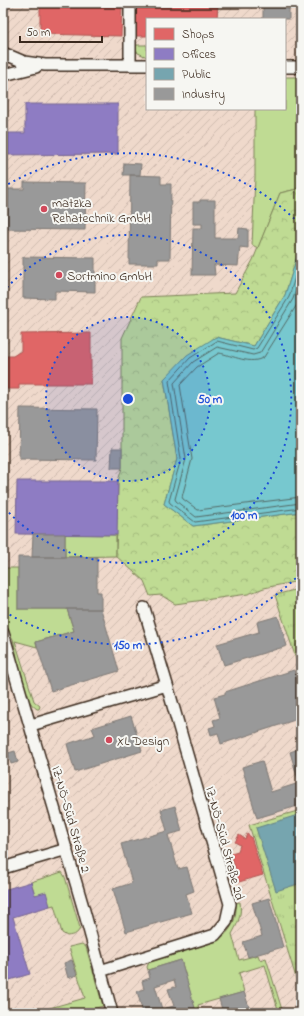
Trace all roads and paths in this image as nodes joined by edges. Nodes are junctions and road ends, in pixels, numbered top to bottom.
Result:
1 (130, 3) edge
2 (3, 52) edge
3 (45, 65) junction
4 (130, 65) junction
5 (146, 66) edge
6 (286, 67) edge
7 (301, 67) edge
8 (3, 76) edge
9 (144, 608) dead end
10 (3, 633) edge
11 (166, 685) junction
12 (31, 725) junction
13 (66, 849) junction
14 (3, 868) edge
15 (100, 971) junction
16 (112, 1013) edge

1 - 4 street
2 - 3 street
2 - 8 street
3 - 4 street
3 - 8 street
4 - 5 street
6 - 7 street
9 - 11 street, IZ-NÖ-Süd Straße 2d
10 - 12 street, IZ-NÖ-Süd Straße 2
11 - 12 street
11 - 15 street, IZ-NÖ-Süd Straße 2d
12 - 13 street, IZ-NÖ-Süd Straße 2
13 - 14 street
13 - 15 street, IZ-NÖ-Süd Straße 2
15 - 16 street, IZ-NÖ-Süd Straße 2

